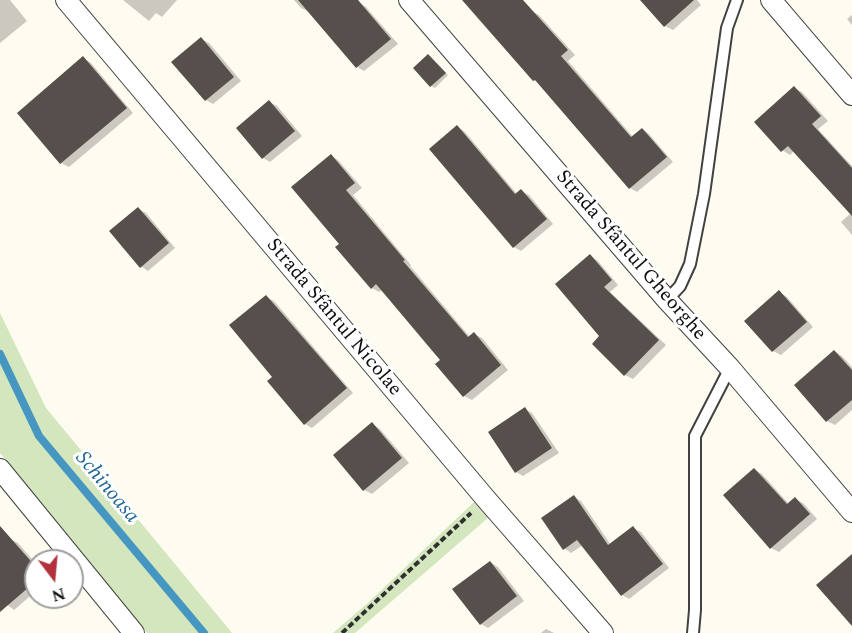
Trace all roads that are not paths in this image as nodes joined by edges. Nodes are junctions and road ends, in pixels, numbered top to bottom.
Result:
1 (66, 0) edge
2 (409, 0) edge
3 (737, 0) edge
4 (771, 0) edge
5 (852, 95) edge
6 (667, 300) junction
7 (730, 368) junction
8 (0, 469) edge
9 (852, 512) edge
10 (134, 633) edge
11 (603, 633) edge
12 (693, 633) edge

1 - 11 street, Strada Sfântul Nicolae
2 - 6 street, Strada Sfântul Gheorghe
3 - 6 lane
4 - 5 street
6 - 7 street, Strada Sfântul Gheorghe
7 - 9 street, Strada Sfântul Gheorghe
7 - 12 lane
8 - 10 street

